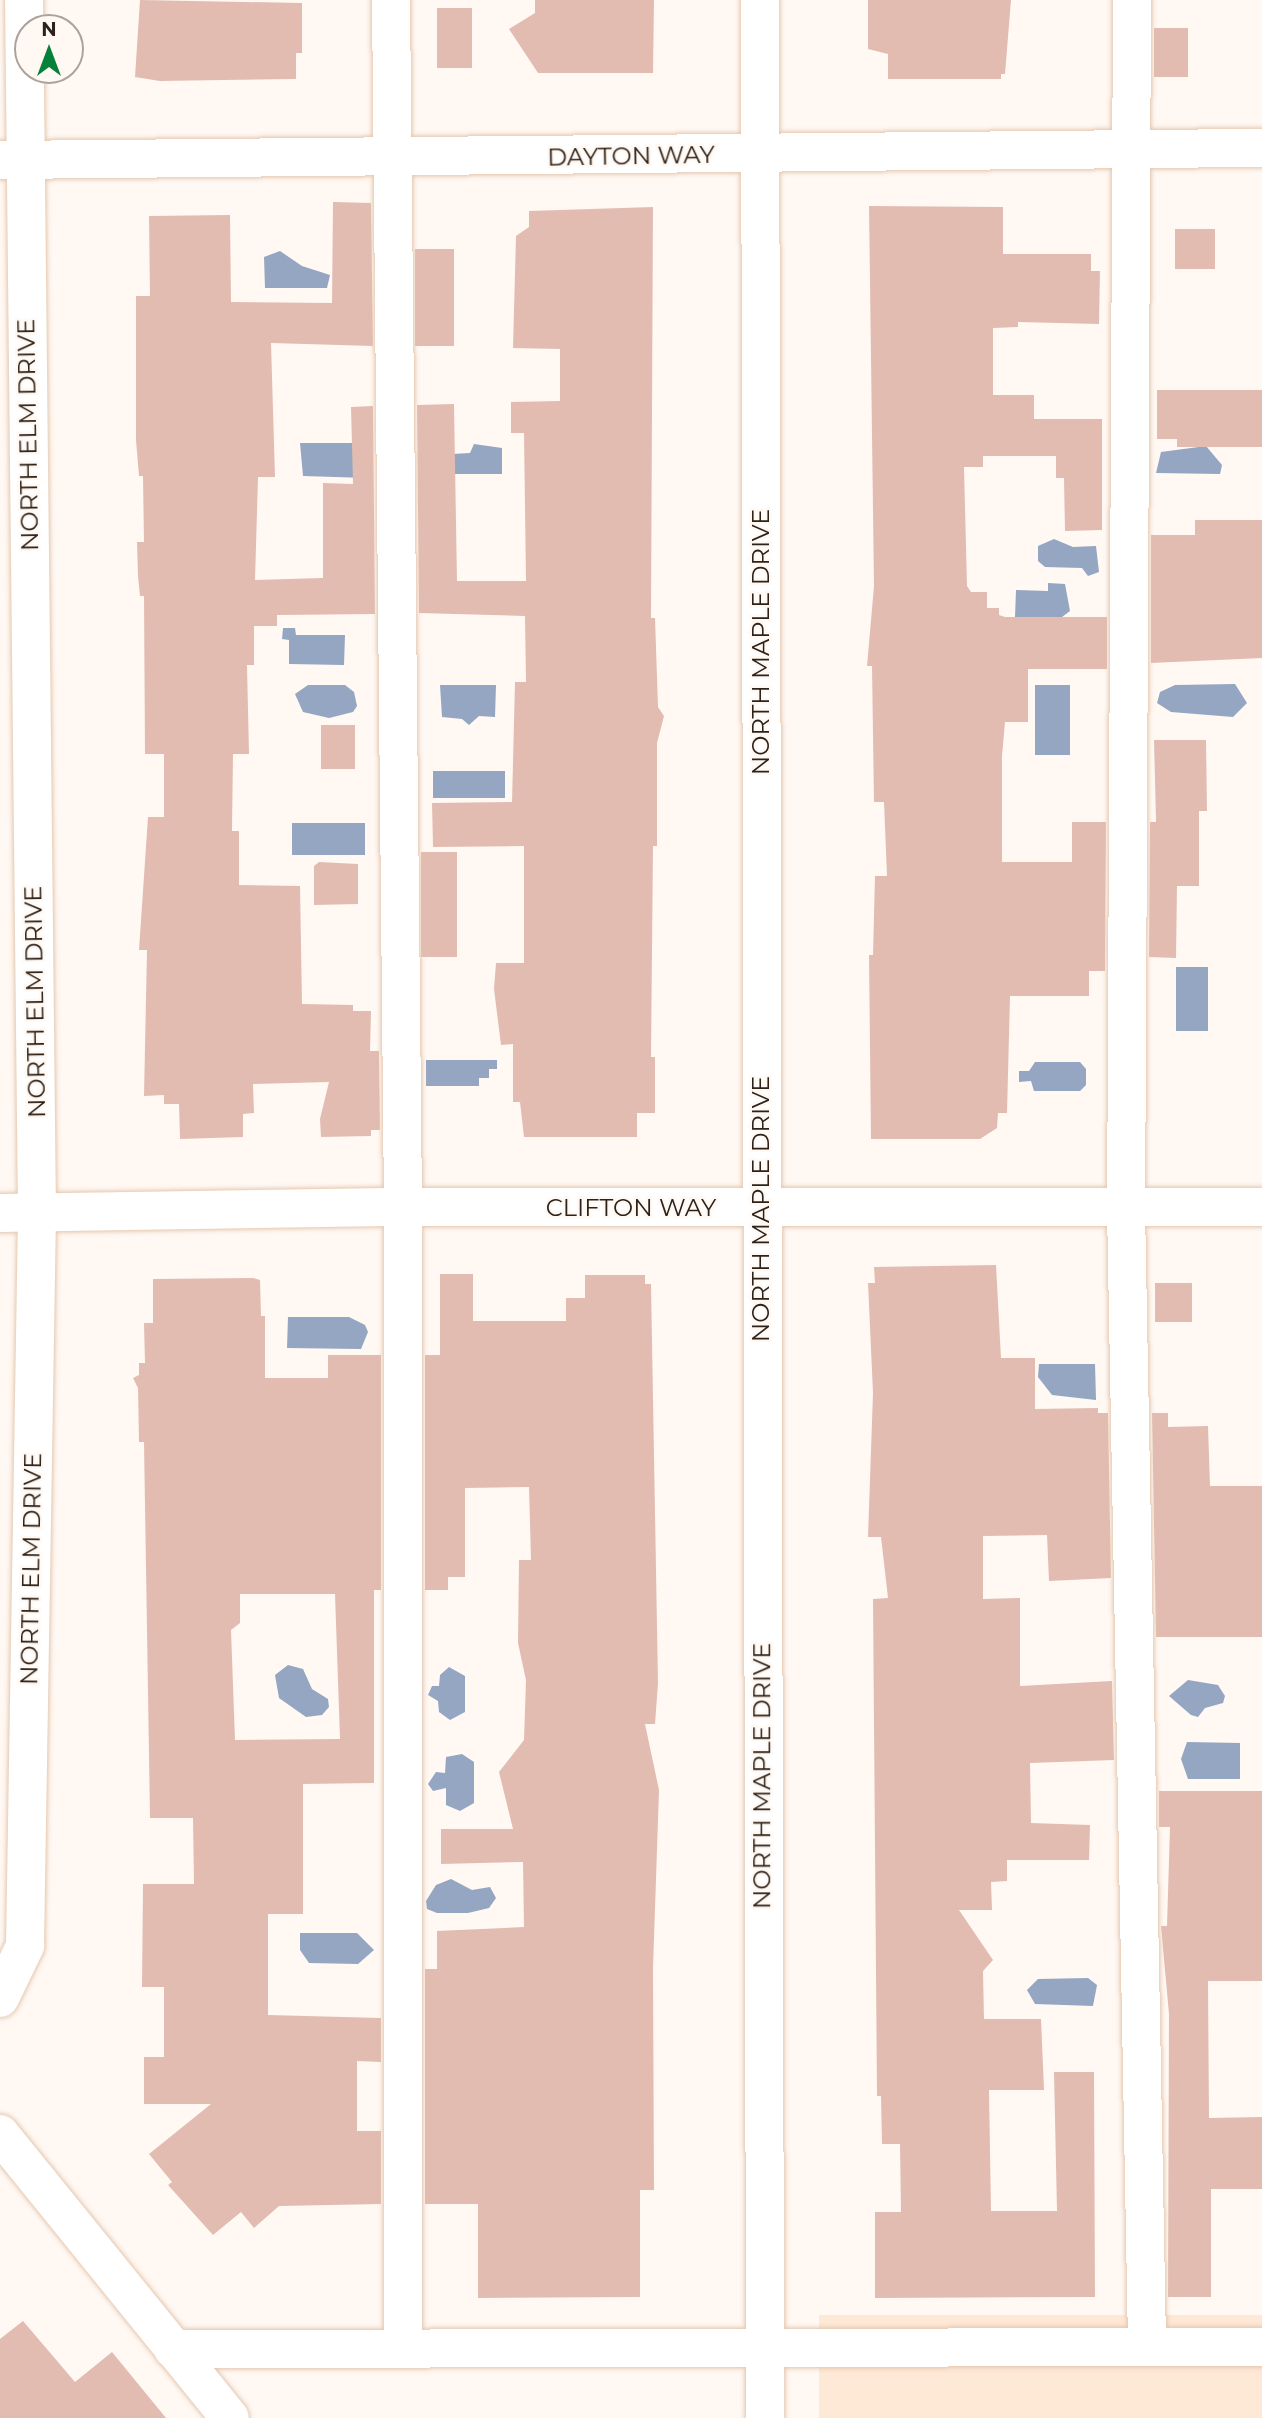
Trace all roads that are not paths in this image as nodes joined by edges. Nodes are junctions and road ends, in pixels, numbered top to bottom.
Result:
1 (24, 0) edge
2 (391, 0) edge
3 (761, 0) edge
4 (1132, 0) edge
5 (1262, 148) edge
6 (1132, 149) junction
7 (761, 154) junction
8 (390, 158) junction
9 (12, 160) edge
10 (404, 1207) junction
11 (1262, 1207) edge
12 (1126, 1208) junction
13 (761, 1209) junction
14 (19, 1214) edge
15 (0, 1998) edge
16 (0, 2134) edge
17 (1147, 2347) junction
18 (1262, 2347) edge
19 (764, 2348) junction
20 (404, 2349) junction
21 (173, 2350) junction
22 (230, 2418) edge
23 (765, 2418) edge

1 - 9 street, NORTH ELM DRIVE
2 - 8 street
3 - 7 street, NORTH MAPLE DRIVE
4 - 6 street
5 - 6 street, DAYTON WAY
6 - 7 street, DAYTON WAY
6 - 12 street
7 - 8 street, DAYTON WAY
7 - 13 street, NORTH MAPLE DRIVE
8 - 9 street, DAYTON WAY
8 - 10 street
9 - 14 street, NORTH ELM DRIVE
10 - 13 street, CLIFTON WAY
10 - 14 street, CLIFTON WAY
10 - 20 street
11 - 12 street, CLIFTON WAY
12 - 13 street, CLIFTON WAY
12 - 17 street
13 - 19 street, NORTH MAPLE DRIVE
14 - 15 street, NORTH ELM DRIVE
16 - 21 street
17 - 18 street
17 - 19 street
19 - 20 street
19 - 23 street, NORTH MAPLE DRIVE
20 - 21 street
21 - 22 street

